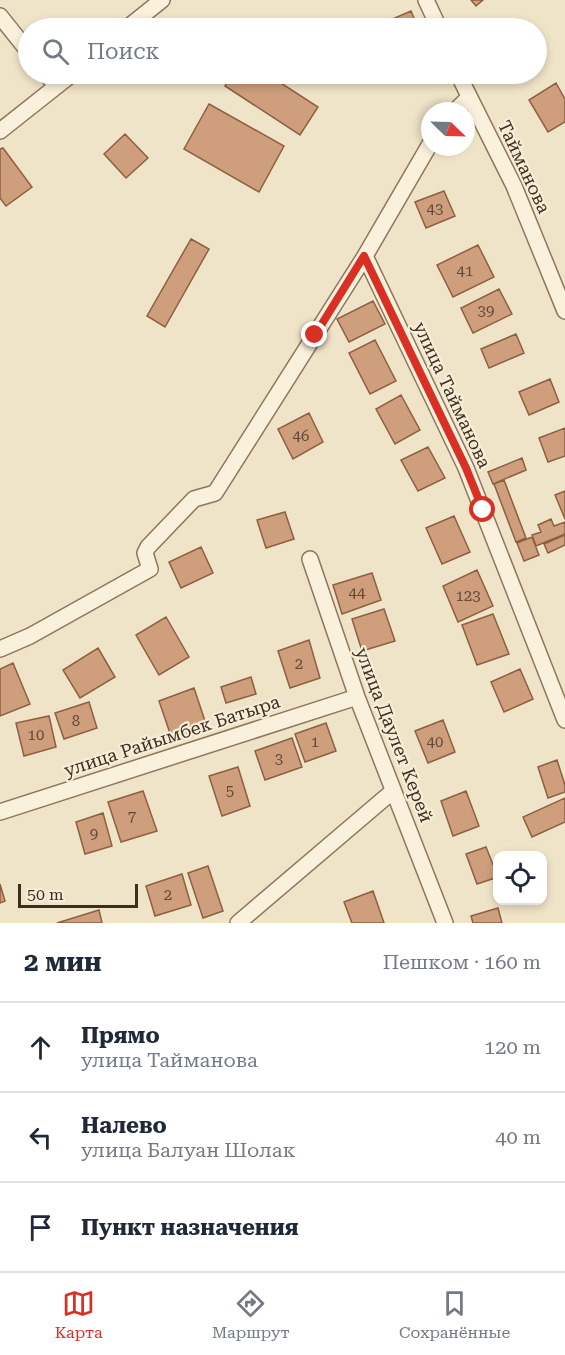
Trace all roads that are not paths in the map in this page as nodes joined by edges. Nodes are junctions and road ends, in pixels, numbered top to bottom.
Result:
1 (162, 0) edge
2 (426, 0) edge
3 (0, 16) edge
4 (140, 18) edge
5 (434, 18) edge
6 (18, 38) edge
7 (60, 84) edge
8 (463, 84) edge
9 (57, 86) joint
10 (469, 97) junction
11 (464, 102) edge
12 (0, 131) edge
13 (423, 156) edge
14 (364, 256) junction
15 (565, 311) edge
16 (310, 559) dead end
17 (0, 649) edge
18 (357, 697) junction
19 (565, 720) edge
20 (393, 791) junction
21 (0, 812) edge
22 (238, 923) edge
23 (446, 923) edge

1 - 4 street
2 - 5 street
3 - 6 street
7 - 9 street
8 - 10 street, Тайманова
9 - 12 street
10 - 11 street
10 - 15 street, Тайманова
13 - 14 street
14 - 17 street
14 - 19 street, улица Тайманова
16 - 18 street, улица Даулет Керей
18 - 20 street, улица Даулет Керей
18 - 21 street, улица Райымбек Батыра
20 - 22 street
20 - 23 street, улица Даулет Керей

